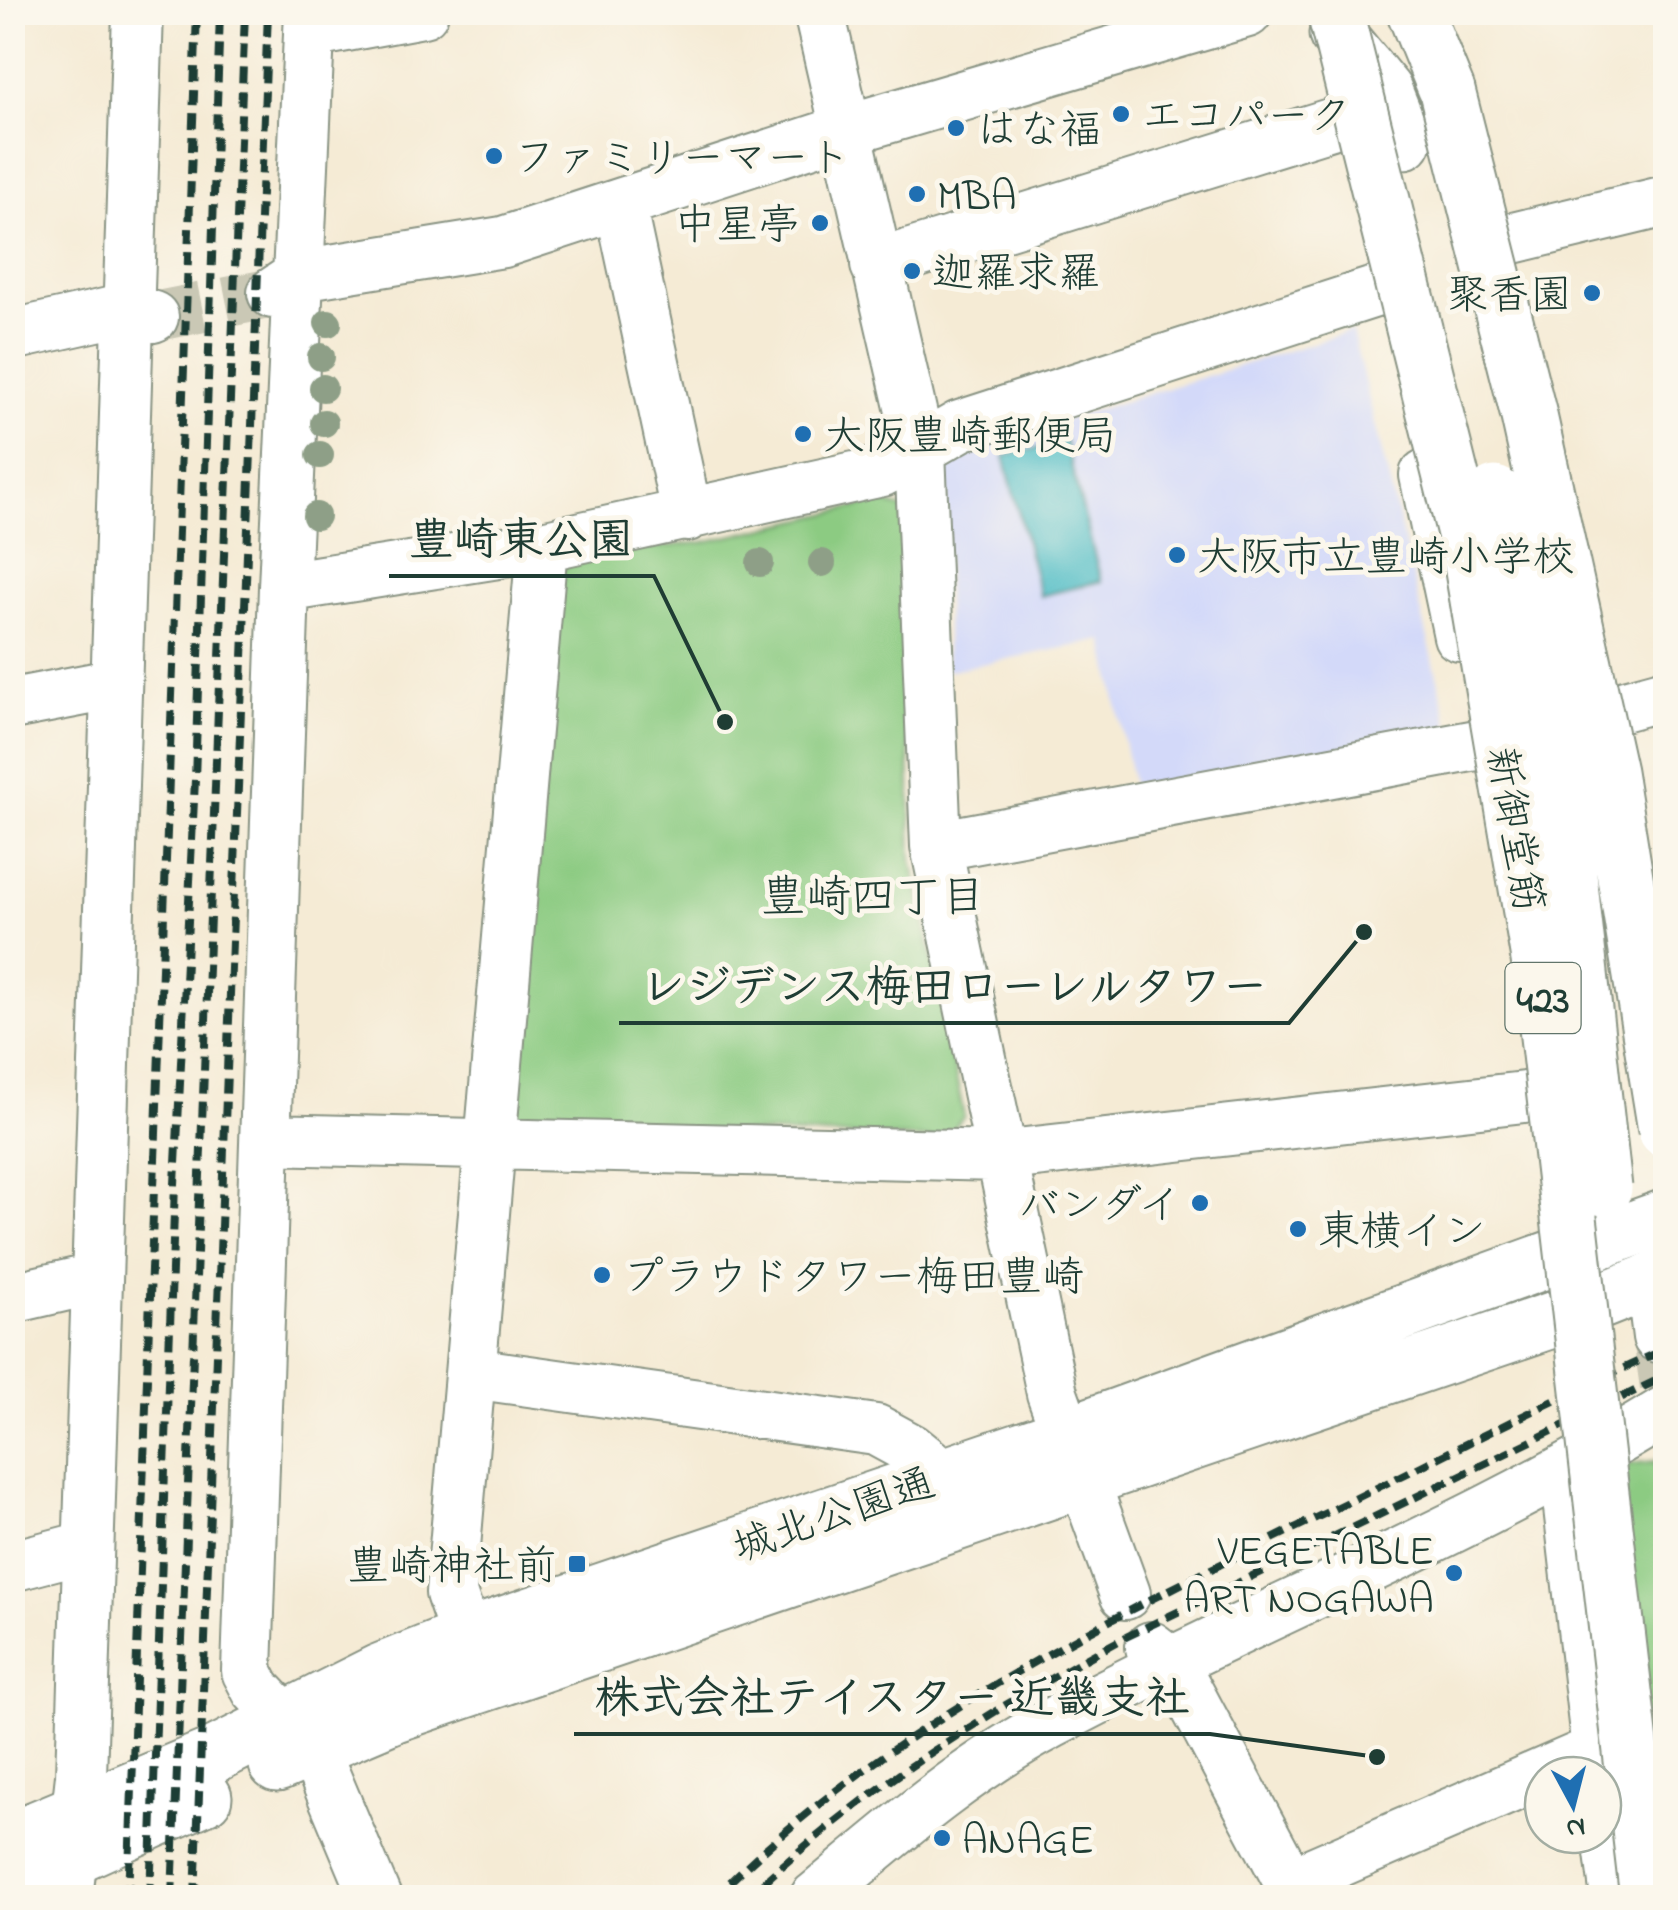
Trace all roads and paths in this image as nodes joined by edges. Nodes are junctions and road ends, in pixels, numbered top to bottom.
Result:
1 (138, 12) edge
2 (423, 12) edge
3 (819, 12) edge
4 (1247, 12) edge
5 (1310, 12) edge
6 (1320, 12) edge
7 (1335, 12) edge
8 (1415, 12) edge
9 (1427, 12) edge
10 (1444, 12) edge
11 (310, 23) edge
12 (1447, 92) junction
13 (1337, 122) junction
14 (843, 131) junction
15 (1666, 202) edge
16 (620, 204) junction
17 (1502, 241) junction
18 (876, 265) junction
19 (286, 284) junction
20 (1384, 289) junction
21 (140, 313) junction
22 (12, 336) edge
23 (920, 450) junction
24 (687, 516) junction
25 (542, 546) junction
26 (284, 587) junction
27 (116, 684) junction
28 (1666, 694) edge
29 (12, 704) edge
30 (1616, 709) junction
31 (1482, 744) junction
32 (936, 846) junction
33 (1666, 997) edge
34 (1532, 1096) junction
35 (1666, 1130) edge
36 (266, 1140) junction
37 (493, 1146) junction
38 (1000, 1156) junction
39 (1666, 1217) edge
40 (1550, 1262) junction
41 (94, 1278) junction
42 (1658, 1278) edge
43 (12, 1298) edge
44 (1558, 1318) junction
45 (1658, 1337) dead end
46 (472, 1373) junction
47 (1666, 1411) edge
48 (1073, 1457) junction
49 (1565, 1474) junction
50 (943, 1475) junction
51 (88, 1546) junction
52 (12, 1566) edge
53 (1125, 1594) dead end
54 (466, 1637) junction
55 (1162, 1655) junction
56 (302, 1734) junction
57 (1666, 1743) edge
58 (1597, 1755) edge
59 (1523, 1794) edge
60 (12, 1838) edge
61 (72, 1855) edge
62 (1610, 1855) edge
63 (12, 1884) edge
64 (1294, 1890) edge
65 (376, 1898) edge
66 (815, 1898) edge
67 (1616, 1898) edge
68 (1648, 1898) edge

1 - 21 street
2 - 11 street
3 - 14 street
4 - 14 street
5 - 13 street
6 - 57 main road, bridge
7 - 68 main road, 新御堂筋 / 423, bridge
8 - 12 main road
9 - 12 main road, 423
10 - 17 street
11 - 19 street
12 - 35 main road, 423, bridge
13 - 18 street
13 - 20 street
14 - 16 street
14 - 18 street
15 - 17 street
16 - 19 street
16 - 24 street
17 - 30 street
18 - 23 street
19 - 26 street
20 - 23 street
20 - 31 street
21 - 22 street
21 - 27 street
23 - 24 street
23 - 32 street
24 - 25 street
25 - 26 street
25 - 37 street
26 - 36 street
27 - 29 street
27 - 41 street
28 - 30 street
30 - 31 street
30 - 33 street
31 - 32 street
31 - 34 street
32 - 38 street
34 - 38 street
34 - 40 street
36 - 37 street
36 - 56 street
37 - 38 street
37 - 46 street
38 - 48 street
39 - 40 main road, 城北公園通
40 - 44 street
40 - 48 main road, 城北公園通
41 - 43 street
41 - 51 street
42 - 44 main road, 城北公園通
42 - 45 street
44 - 48 main road, 城北公園通
46 - 50 street
46 - 54 street
47 - 49 street
48 - 50 main road, 城北公園通
48 - 53 street
48 - 56 main road, 城北公園通
49 - 55 street
49 - 58 street
50 - 54 main road, 城北公園通
51 - 52 street
51 - 61 street
54 - 56 main road, 城北公園通
55 - 64 street
55 - 66 street
56 - 61 main road, 城北公園通
56 - 65 street
59 - 64 street
60 - 61 main road, 城北公園通
61 - 63 main road, 城北公園通
62 - 67 street

